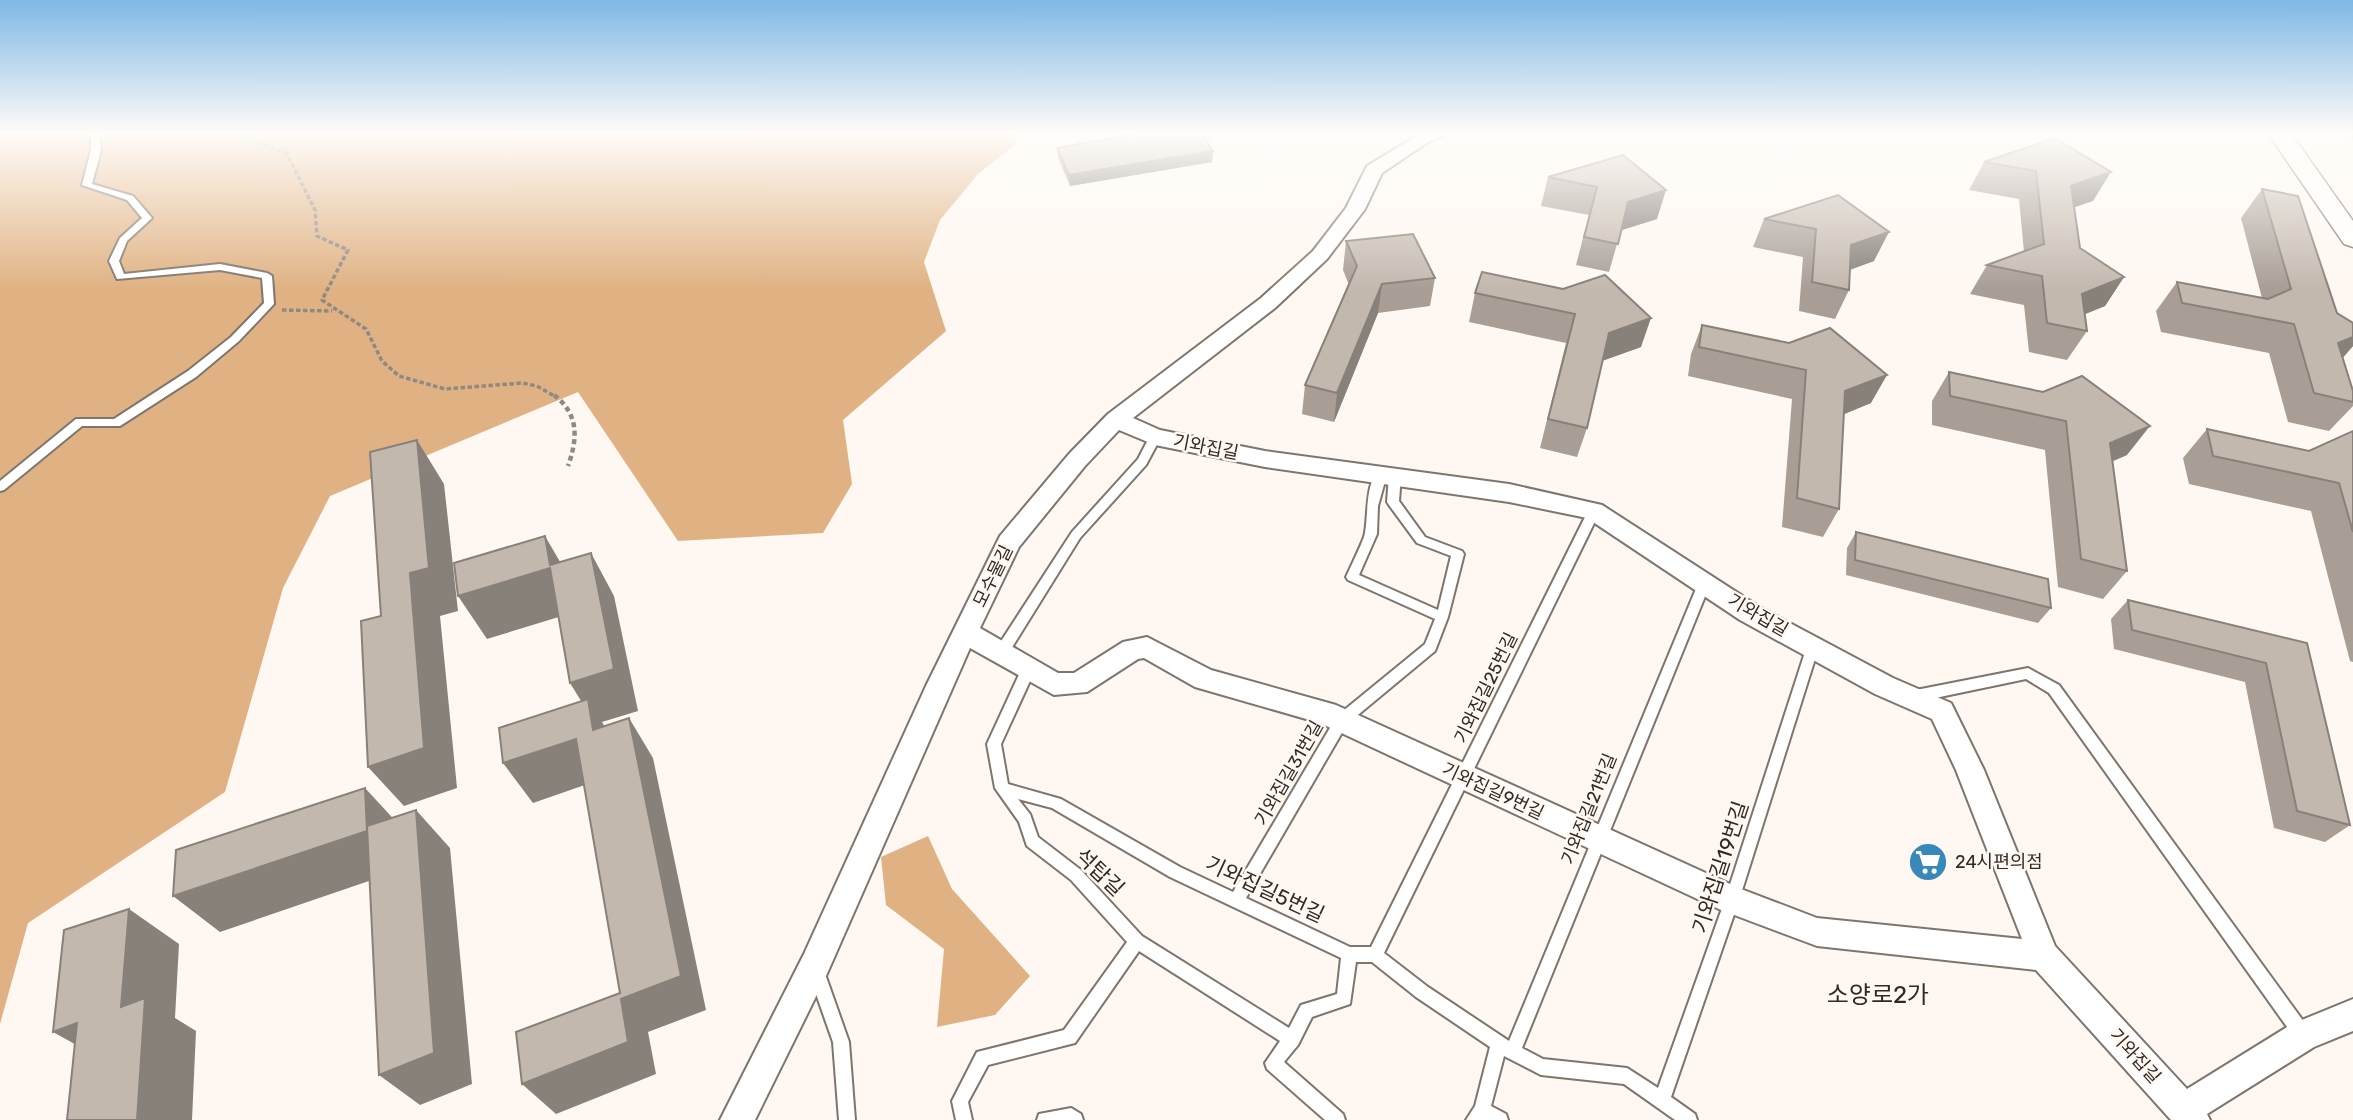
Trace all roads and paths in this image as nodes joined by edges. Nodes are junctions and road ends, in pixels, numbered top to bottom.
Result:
1 (87, 184) edge
2 (302, 184) edge
3 (1367, 184) edge
4 (2315, 184) edge
5 (2353, 239) edge
6 (333, 311) junction
7 (250, 324) junction
8 (1116, 420) junction
9 (1155, 436) junction
10 (568, 466) dead end
11 (1388, 474) junction
12 (0, 487) edge
13 (1594, 511) junction
14 (1704, 584) junction
15 (1442, 617) junction
16 (966, 634) junction
17 (1813, 646) junction
18 (1001, 653) junction
19 (1028, 670) junction
20 (1912, 697) junction
21 (1342, 720) junction
22 (1464, 777) junction
23 (1002, 788) junction
24 (1597, 840) junction
25 (1237, 899) junction
26 (1732, 900) junction
27 (1137, 941) junction
28 (1349, 954) junction
29 (1375, 955) junction
30 (2043, 956) junction
31 (815, 965) junction
32 (2353, 1015) edge
33 (2303, 1035) junction
34 (1292, 1040) junction
35 (1506, 1047) junction
36 (1661, 1100) junction
37 (1478, 1115) edge
38 (2188, 1115) edge
39 (737, 1120) edge
40 (847, 1120) edge
41 (964, 1120) edge
42 (1045, 1120) edge
43 (1075, 1120) edge
44 (1337, 1120) edge
45 (1500, 1120) edge
46 (1689, 1120) edge

1 - 7 lane
2 - 6 path
3 - 8 street, 모수물길
4 - 5 street
6 - 7 path
6 - 10 path
7 - 12 lane
8 - 9 street, 기와집길
8 - 16 street, 모수물길
9 - 11 street, 기와집길
9 - 18 lane
11 - 13 street, 기와집길
11 - 15 lane, 기와집길31번길
11 - 15 lane
13 - 14 street, 기와집길
13 - 22 lane, 기와집길25번길
14 - 17 street, 기와집길
14 - 24 lane, 기와집길21번길
15 - 21 lane, 기와집길31번길
16 - 18 street, 기와집길9번길
16 - 31 street, 모수물길
17 - 20 street, 기와집길
17 - 26 lane, 기와집길19번길
18 - 19 street, 기와집길9번길
19 - 21 street, 기와집길9번길
19 - 23 lane, 석탑길
20 - 30 street, 기와집길
20 - 33 lane
21 - 22 street, 기와집길9번길
21 - 25 lane, 기와집길31번길
22 - 24 street, 기와집길9번길
22 - 29 lane, 기와집길25번길
23 - 25 lane, 기와집길5번길
23 - 27 lane, 석탑길
24 - 26 street, 기와집길9번길
24 - 35 lane, 기와집길21번길
25 - 28 lane, 기와집길5번길
26 - 30 street, 기와집길9번길
26 - 36 lane, 기와집길19번길
27 - 34 lane, 석탑길
27 - 41 lane
28 - 29 lane, 기와집길5번길
28 - 34 lane
29 - 35 lane
30 - 38 street, 기와집길
31 - 39 street, 모수물길
31 - 40 lane
32 - 33 street, 기와집길
33 - 38 street, 기와집길
34 - 44 lane
35 - 36 lane
35 - 37 lane
36 - 46 lane
37 - 45 lane
42 - 43 lane

